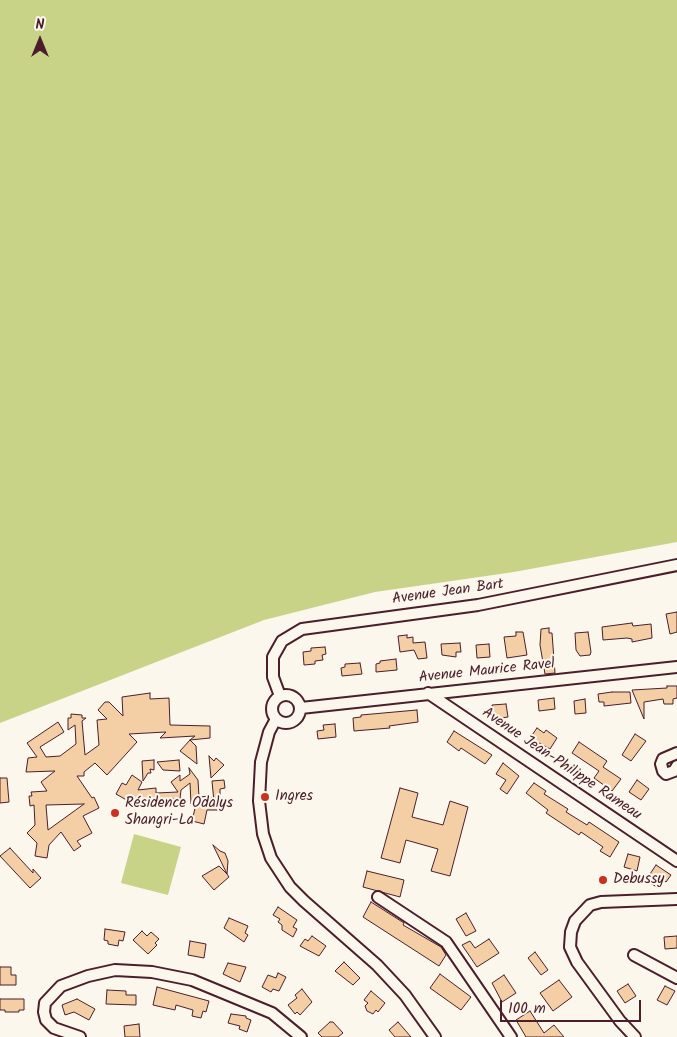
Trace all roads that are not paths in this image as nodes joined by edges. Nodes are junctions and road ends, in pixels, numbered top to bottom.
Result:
1 (677, 565) edge
2 (677, 668) edge
3 (428, 693) junction
4 (280, 696) junction
5 (301, 708) junction
6 (276, 719) junction
7 (677, 753) edge
8 (677, 766) edge
9 (677, 861) edge
10 (378, 897) dead end
11 (677, 899) edge
12 (634, 955) dead end
13 (677, 978) edge
14 (80, 1037) edge
15 (301, 1037) edge
16 (435, 1037) edge
17 (511, 1037) edge
18 (635, 1037) edge

1 - 4 street, Avenue Jean Bart
2 - 3 street, Avenue Maurice Ravel
3 - 5 street, Avenue Maurice Ravel
3 - 9 street, Avenue Jean-Philippe Rameau
4 - 5 street
4 - 6 street
5 - 6 street
6 - 16 street
7 - 8 street
10 - 17 street
11 - 18 street
12 - 13 street
14 - 15 street

